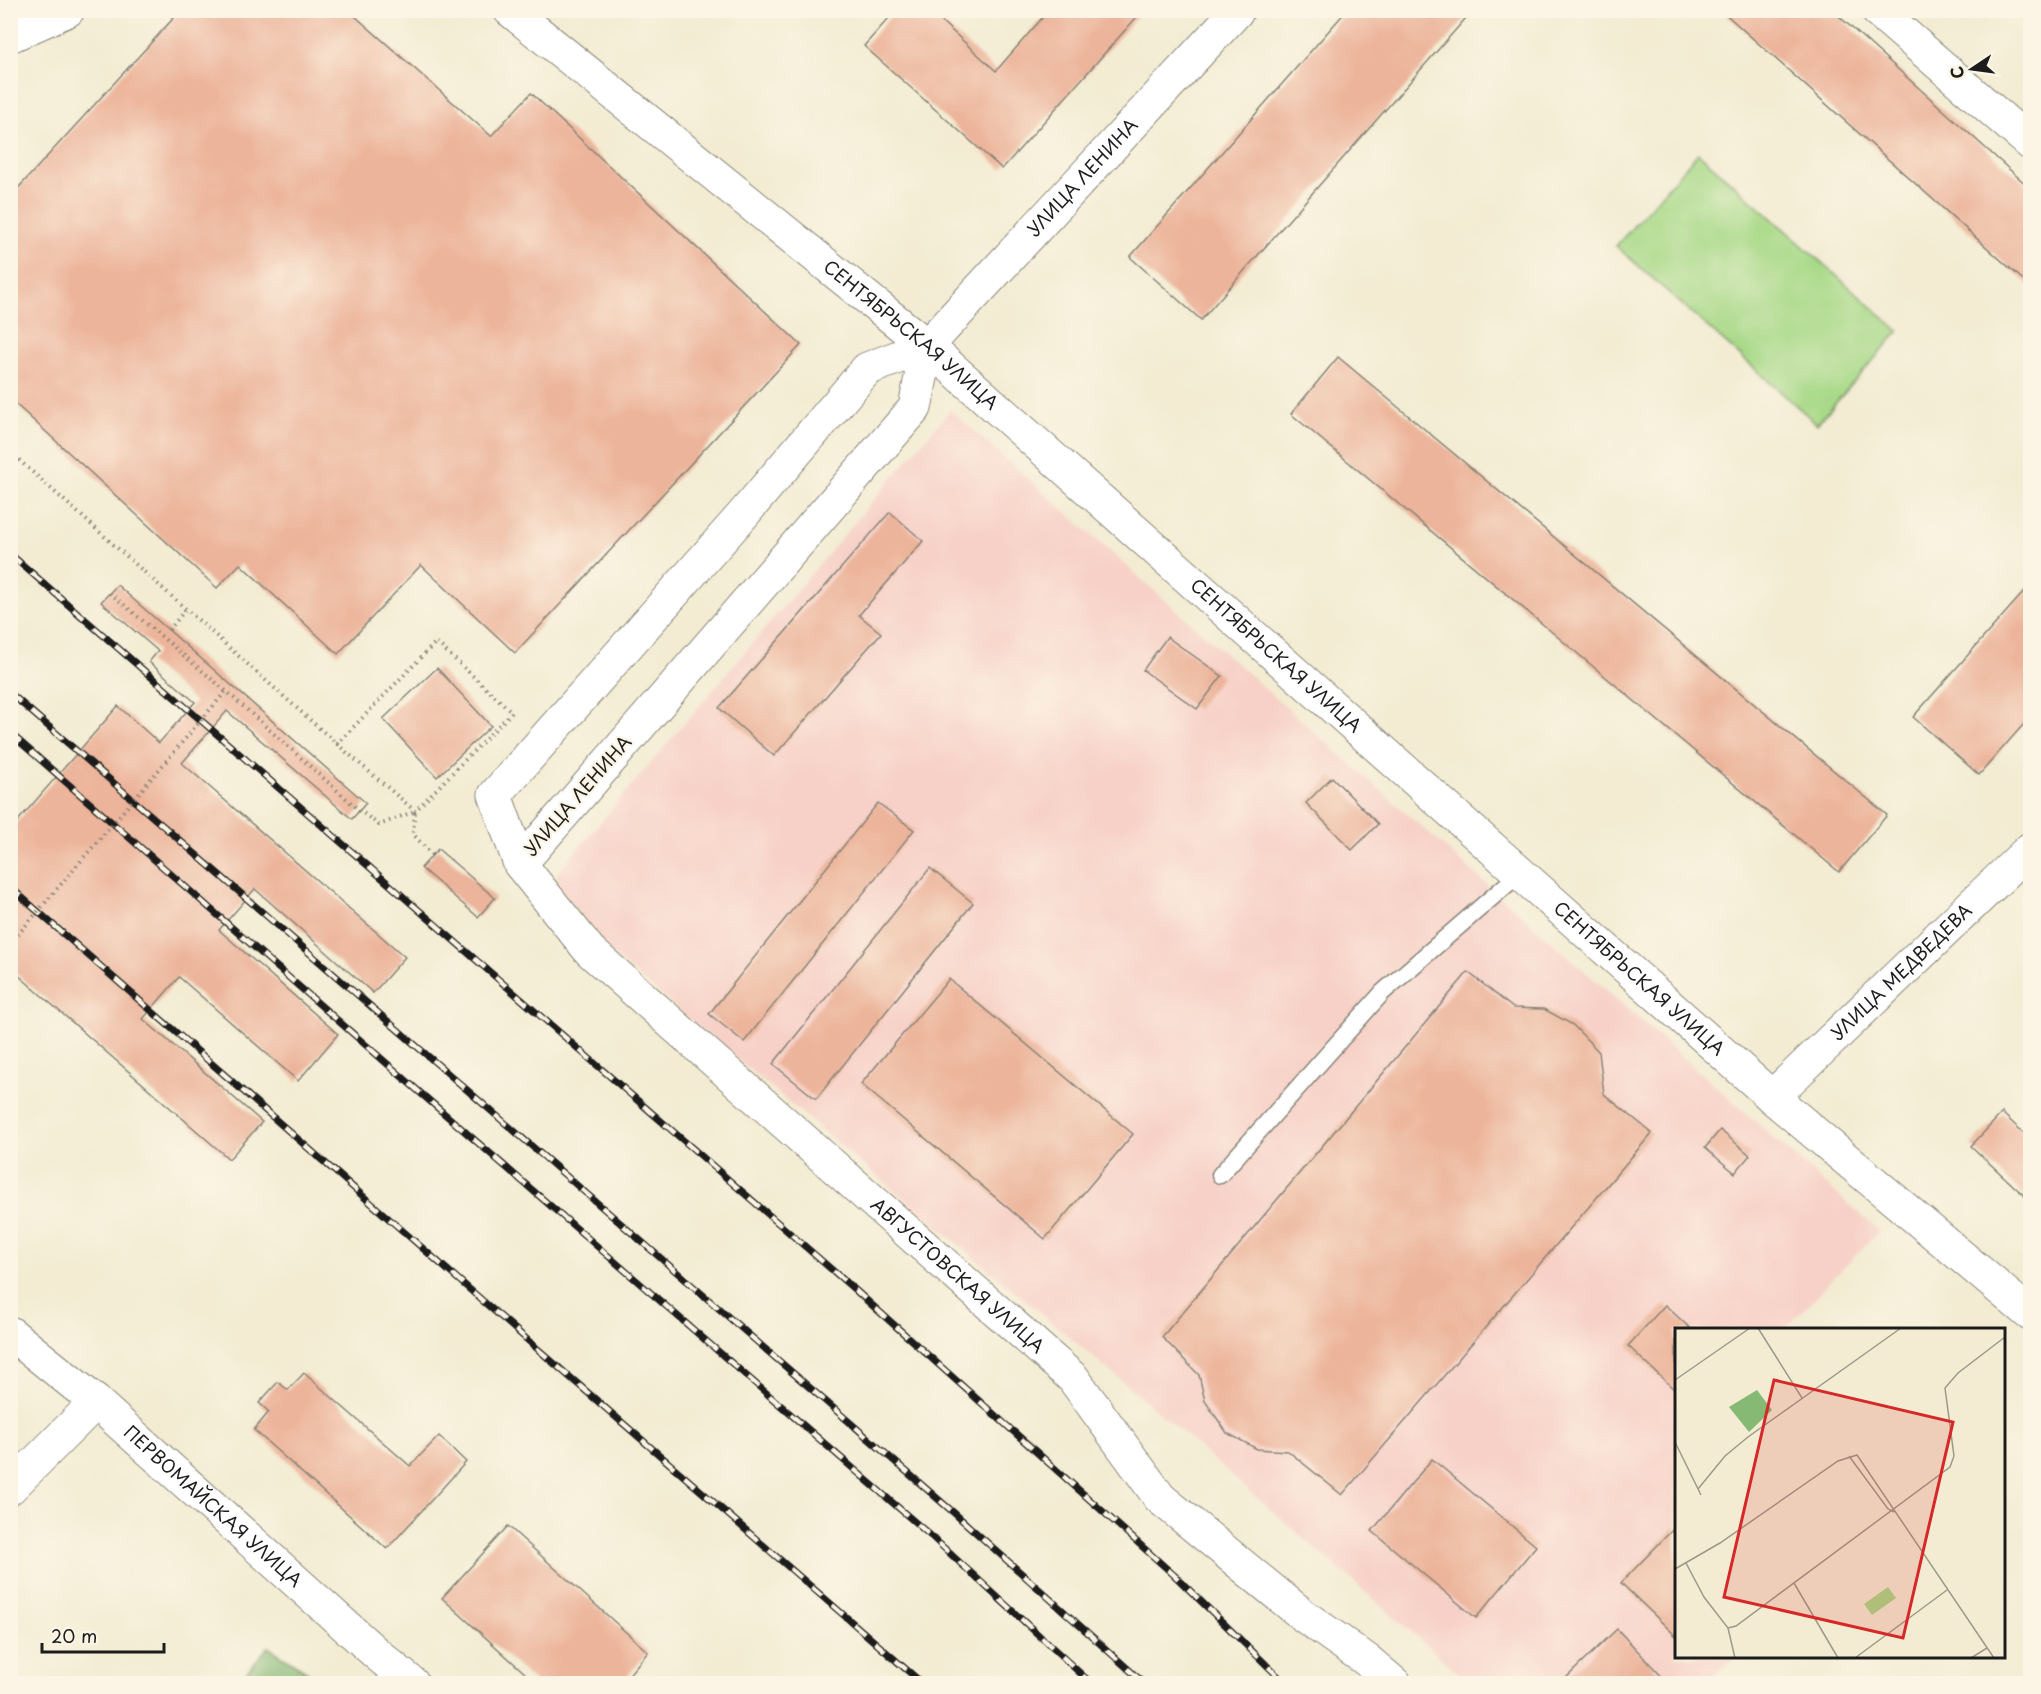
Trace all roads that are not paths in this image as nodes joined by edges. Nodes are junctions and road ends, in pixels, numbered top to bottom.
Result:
1 (68, 10) edge
2 (510, 10) edge
3 (1238, 10) edge
4 (1877, 10) edge
5 (10, 36) edge
6 (2031, 142) edge
7 (927, 346) junction
8 (2031, 849) edge
9 (520, 864) junction
10 (1520, 874) junction
11 (1772, 1097) junction
12 (1220, 1175) dead end
13 (2031, 1314) edge
14 (10, 1333) edge
15 (96, 1402) junction
16 (10, 1488) edge
17 (413, 1683) edge
18 (1395, 1683) edge

1 - 5 street
2 - 7 street, СЕНТЯБРЬСКАЯ УЛИЦА
3 - 7 street, УЛИЦА ЛЕНИНА
4 - 6 street
7 - 9 street, УЛИЦА ЛЕНИНА
7 - 9 street, УЛИЦА ЛЕНИНА
7 - 10 street, СЕНТЯБРЬСКАЯ УЛИЦА
8 - 11 street, УЛИЦА МЕДВЕДЕВА
9 - 18 street, АВГУСТОВСКАЯ УЛИЦА
10 - 11 street, СЕНТЯБРЬСКАЯ УЛИЦА
10 - 12 lane
11 - 13 street, СЕНТЯБРЬСКАЯ УЛИЦА
14 - 15 street, ПЕРВОМАЙСКАЯ УЛИЦА
15 - 16 street
15 - 17 street, ПЕРВОМАЙСКАЯ УЛИЦА

